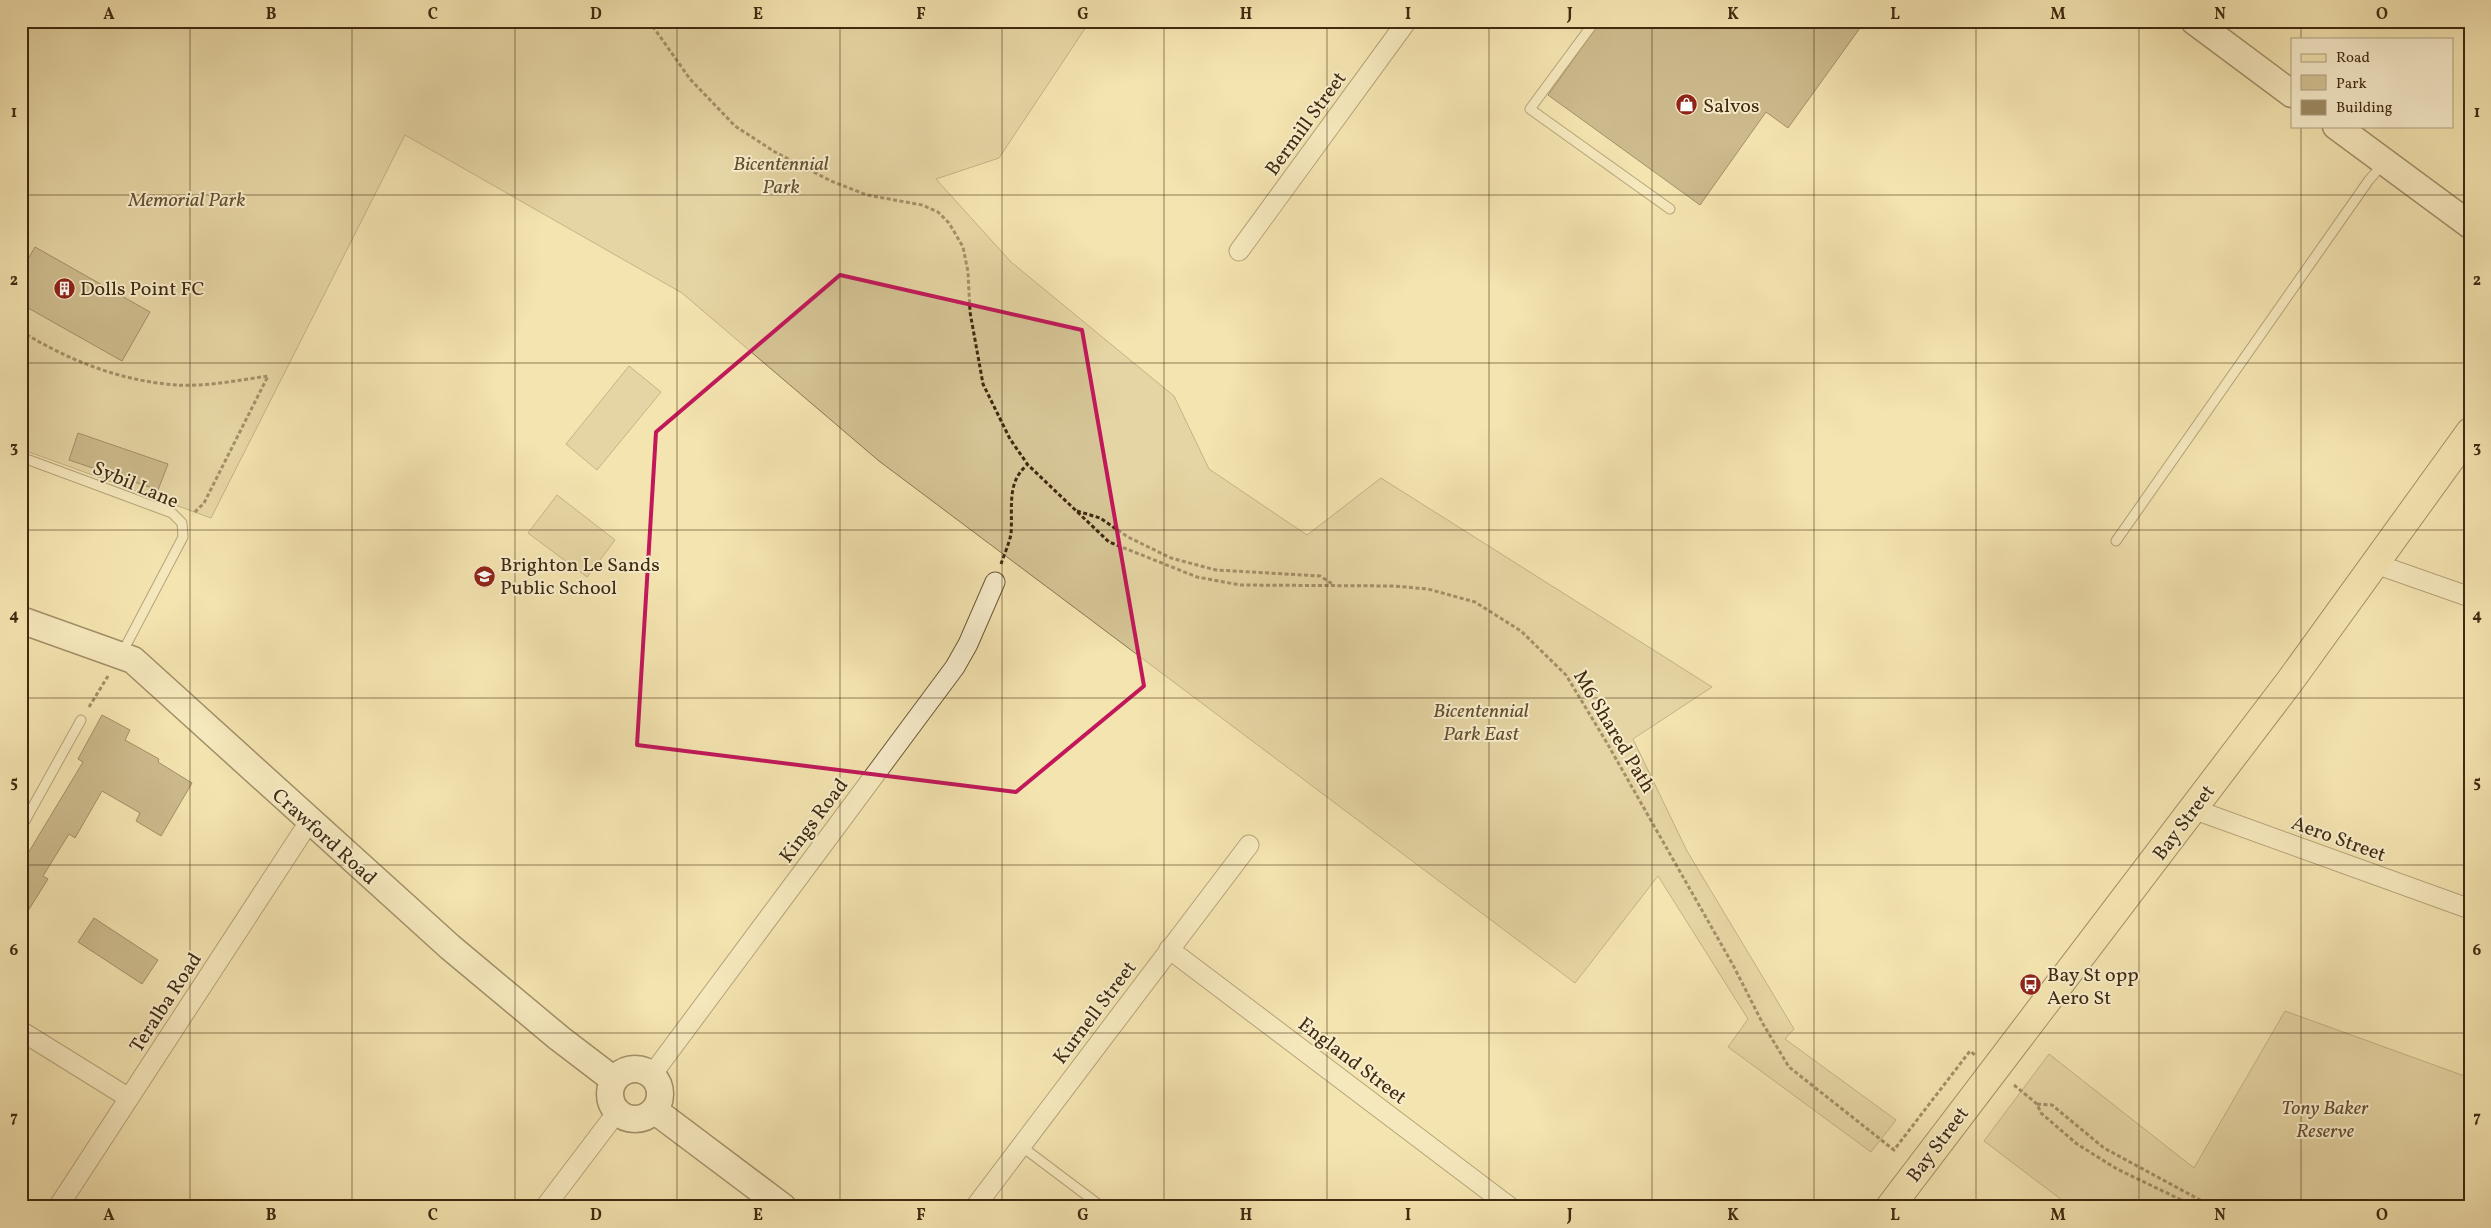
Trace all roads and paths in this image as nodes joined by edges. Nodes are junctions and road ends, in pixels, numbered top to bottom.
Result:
1 (648, 21) edge
2 (1407, 21) edge
3 (1595, 21) edge
4 (2194, 21) edge
5 (2291, 93) edge
6 (2339, 128) edge
7 (2384, 162) junction
8 (1670, 209) dead end
9 (2470, 224) edge
10 (1239, 251) dead end
11 (21, 331) edge
12 (2470, 432) edge
13 (21, 457) edge
14 (1028, 465) junction
15 (1076, 511) junction
16 (182, 523) junction
17 (2116, 541) dead end
18 (2373, 563) junction
19 (996, 582) joint
20 (1335, 585) junction
21 (2470, 597) edge
22 (21, 620) edge
23 (121, 656) junction
24 (81, 720) joint
25 (2193, 809) junction
26 (309, 822) junction
27 (21, 828) edge
28 (1249, 845) dead end
29 (2470, 908) edge
30 (1169, 949) junction
31 (21, 1031) edge
32 (1979, 1058) dead end
33 (651, 1076) junction
34 (614, 1080) junction
35 (2010, 1082) dead end
36 (129, 1098) junction
37 (2037, 1104) junction
38 (654, 1110) junction
39 (617, 1112) junction
40 (1021, 1146) junction
41 (58, 1207) edge
42 (545, 1207) edge
43 (782, 1207) edge
44 (975, 1207) edge
45 (1102, 1207) edge
46 (1510, 1207) edge
47 (1890, 1207) edge
48 (2196, 1207) edge
49 (2213, 1207) edge

1 - 14 path, M6 Shared Path
2 - 10 street, Bermill Street
3 - 8 lane
4 - 5 street
6 - 7 street
7 - 9 street
7 - 17 lane
11 - 16 path
12 - 18 main road, Bay Street
13 - 16 lane, Sybil Lane
14 - 15 path, M6 Shared Path
14 - 19 path
15 - 20 path
15 - 20 path, M6 Shared Path
16 - 23 lane, Sybil Lane
18 - 21 street
18 - 25 main road, Bay Street
19 - 33 street, Kings Road
20 - 32 path, M6 Shared Path
22 - 23 street, Crawford Road
23 - 24 path
23 - 26 street, Crawford Road
24 - 27 lane
25 - 29 street, Aero Street
25 - 47 main road, Bay Street
26 - 34 street, Crawford Road
26 - 36 street, Teralba Road
28 - 30 street, Kurnell Street
30 - 40 street, Kurnell Street
30 - 46 street, England Street
31 - 36 street
33 - 34 street
33 - 38 street
34 - 39 street
35 - 37 path
36 - 41 street, Teralba Road
37 - 48 path
37 - 49 path
38 - 39 street
38 - 43 street
39 - 42 street
40 - 44 street, Kurnell Street
40 - 45 lane

